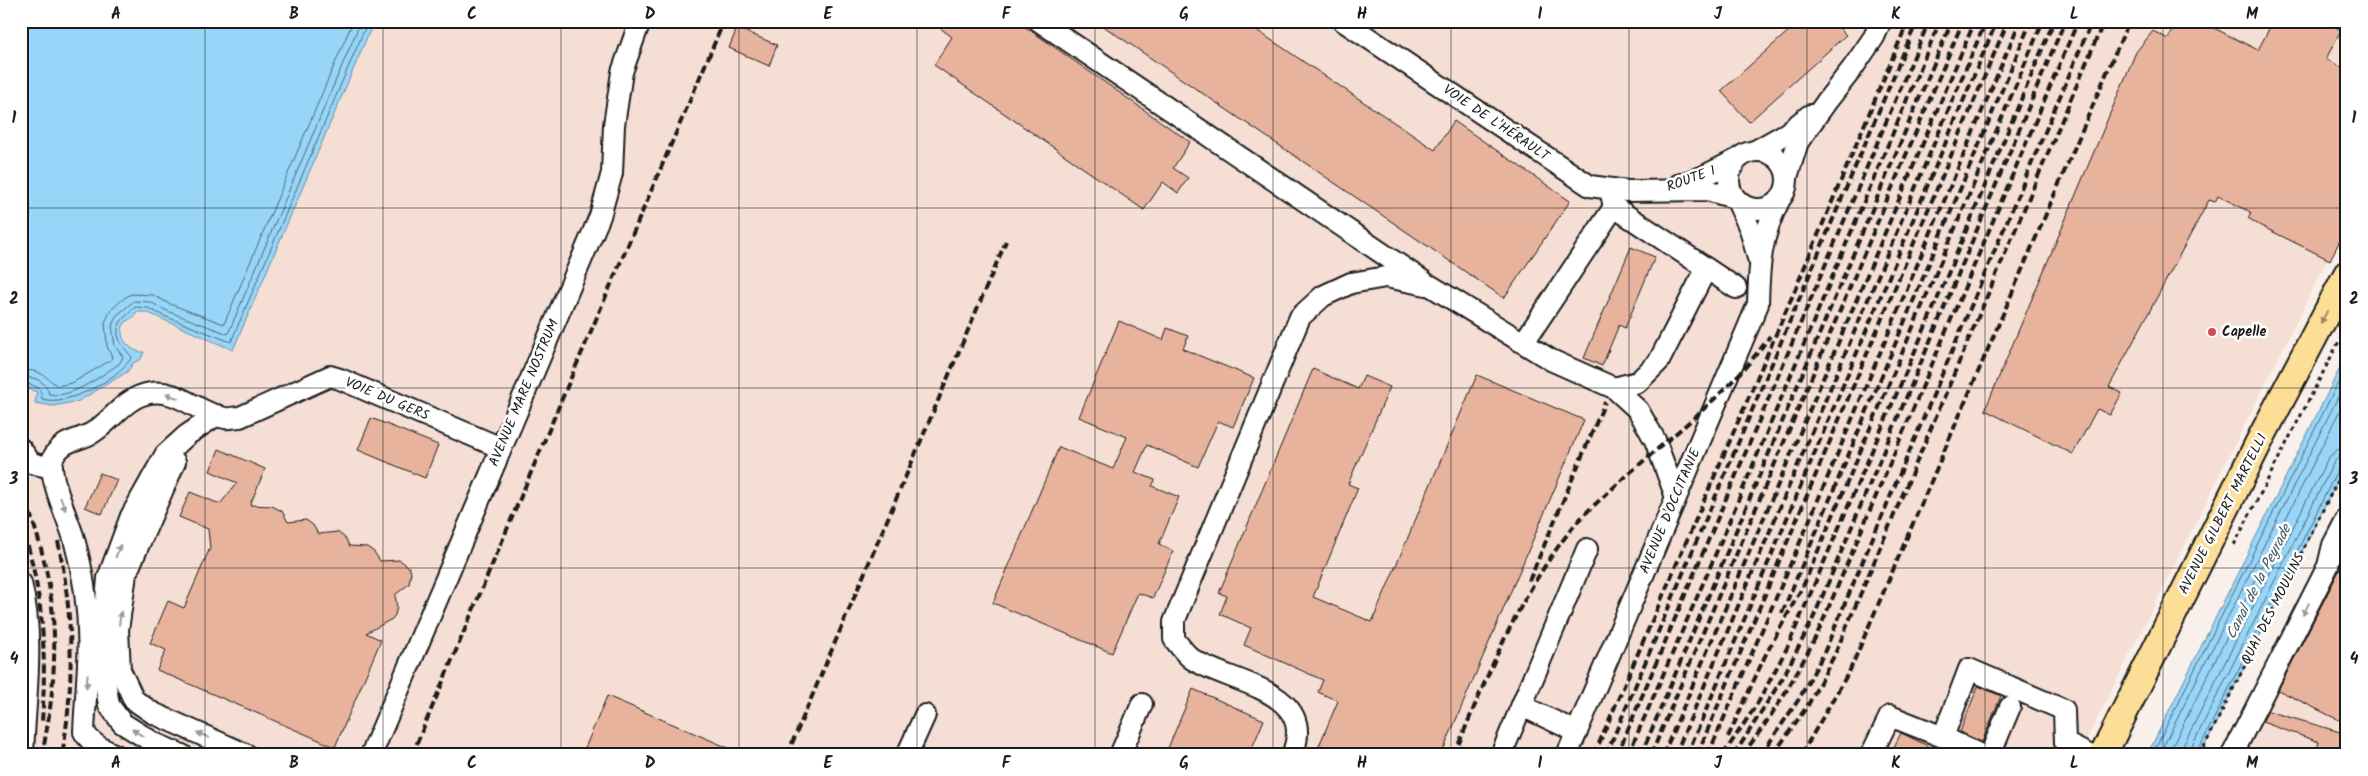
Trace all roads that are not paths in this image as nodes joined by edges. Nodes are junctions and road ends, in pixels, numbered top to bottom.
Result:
1 (640, 21) edge
2 (1039, 21) edge
3 (1343, 21) edge
4 (1881, 21) edge
5 (1826, 101) junction
6 (1757, 150) junction
7 (1736, 160) junction
8 (1787, 177) junction
9 (1660, 190) junction
10 (1612, 198) junction
11 (1735, 199) junction
12 (1779, 201) junction
13 (1760, 264) junction
14 (1706, 270) junction
15 (2347, 274) edge
16 (1431, 286) junction
17 (1736, 288) dead end
18 (2347, 312) edge
19 (1524, 342) junction
20 (1614, 388) junction
21 (217, 415) junction
22 (500, 448) junction
23 (21, 449) edge
24 (53, 463) junction
25 (154, 490) junction
26 (1676, 497) junction
27 (2347, 518) edge
28 (1587, 549) dead end
29 (21, 583) edge
30 (1142, 704) dead end
31 (1522, 706) junction
32 (2010, 707) dead end
33 (924, 715) dead end
34 (22, 732) edge
35 (1577, 732) junction
36 (1930, 737) junction
37 (2062, 749) edge
38 (1987, 753) edge
39 (23, 755) edge
40 (116, 755) edge
41 (182, 755) edge
42 (247, 755) edge
43 (371, 755) edge
44 (907, 755) edge
45 (1120, 755) edge
46 (1292, 755) edge
47 (1501, 755) edge
48 (1567, 755) edge
49 (1871, 755) edge
50 (2089, 755) edge
51 (2103, 755) edge
52 (2120, 755) edge
53 (2232, 755) edge

1 - 22 street, AVENUE MARE NOSTRUM
2 - 16 street
3 - 10 street, VOIE DE L'HÉRAULT
4 - 5 street, AVENUE D'OCCITANIE
5 - 6 street, AVENUE D'OCCITANIE
5 - 8 street, AVENUE D'OCCITANIE
6 - 7 street, AVENUE D'OCCITANIE
6 - 8 street
7 - 9 street, ROUTE I
7 - 11 street, AVENUE D'OCCITANIE
8 - 12 street, AVENUE D'OCCITANIE
9 - 10 street, VOIE DE L'HÉRAULT
9 - 11 street, ROUTE I
10 - 14 street
10 - 19 street
11 - 12 street
11 - 13 street, AVENUE D'OCCITANIE
12 - 13 street, AVENUE D'OCCITANIE
13 - 26 street, AVENUE D'OCCITANIE
14 - 17 street
14 - 20 street
15 -> 51 main road, AVENUE GILBERT MARTELLI
16 - 19 street
16 - 46 street
18 - 52 main road, AVENUE GILBERT MARTELLI
19 - 20 street
20 - 26 street
21 - 22 street, VOIE DU GERS
21 -> 24 street, VOIE DU GERS
21 - 25 street
22 - 43 street, AVENUE MARE NOSTRUM
23 - 24 street
24 -> 40 street
41 -> 25 street
42 -> 25 street
26 - 35 street, AVENUE D'OCCITANIE
27 -> 53 street, QUAI DES MOULINS
28 - 31 street
29 - 34 street
30 - 45 street
31 - 35 street
31 - 47 street
32 - 38 street
33 - 44 street
34 - 39 street
35 - 48 street, AVENUE D'OCCITANIE
36 - 37 street
36 - 38 street
36 - 49 street
37 - 50 street

